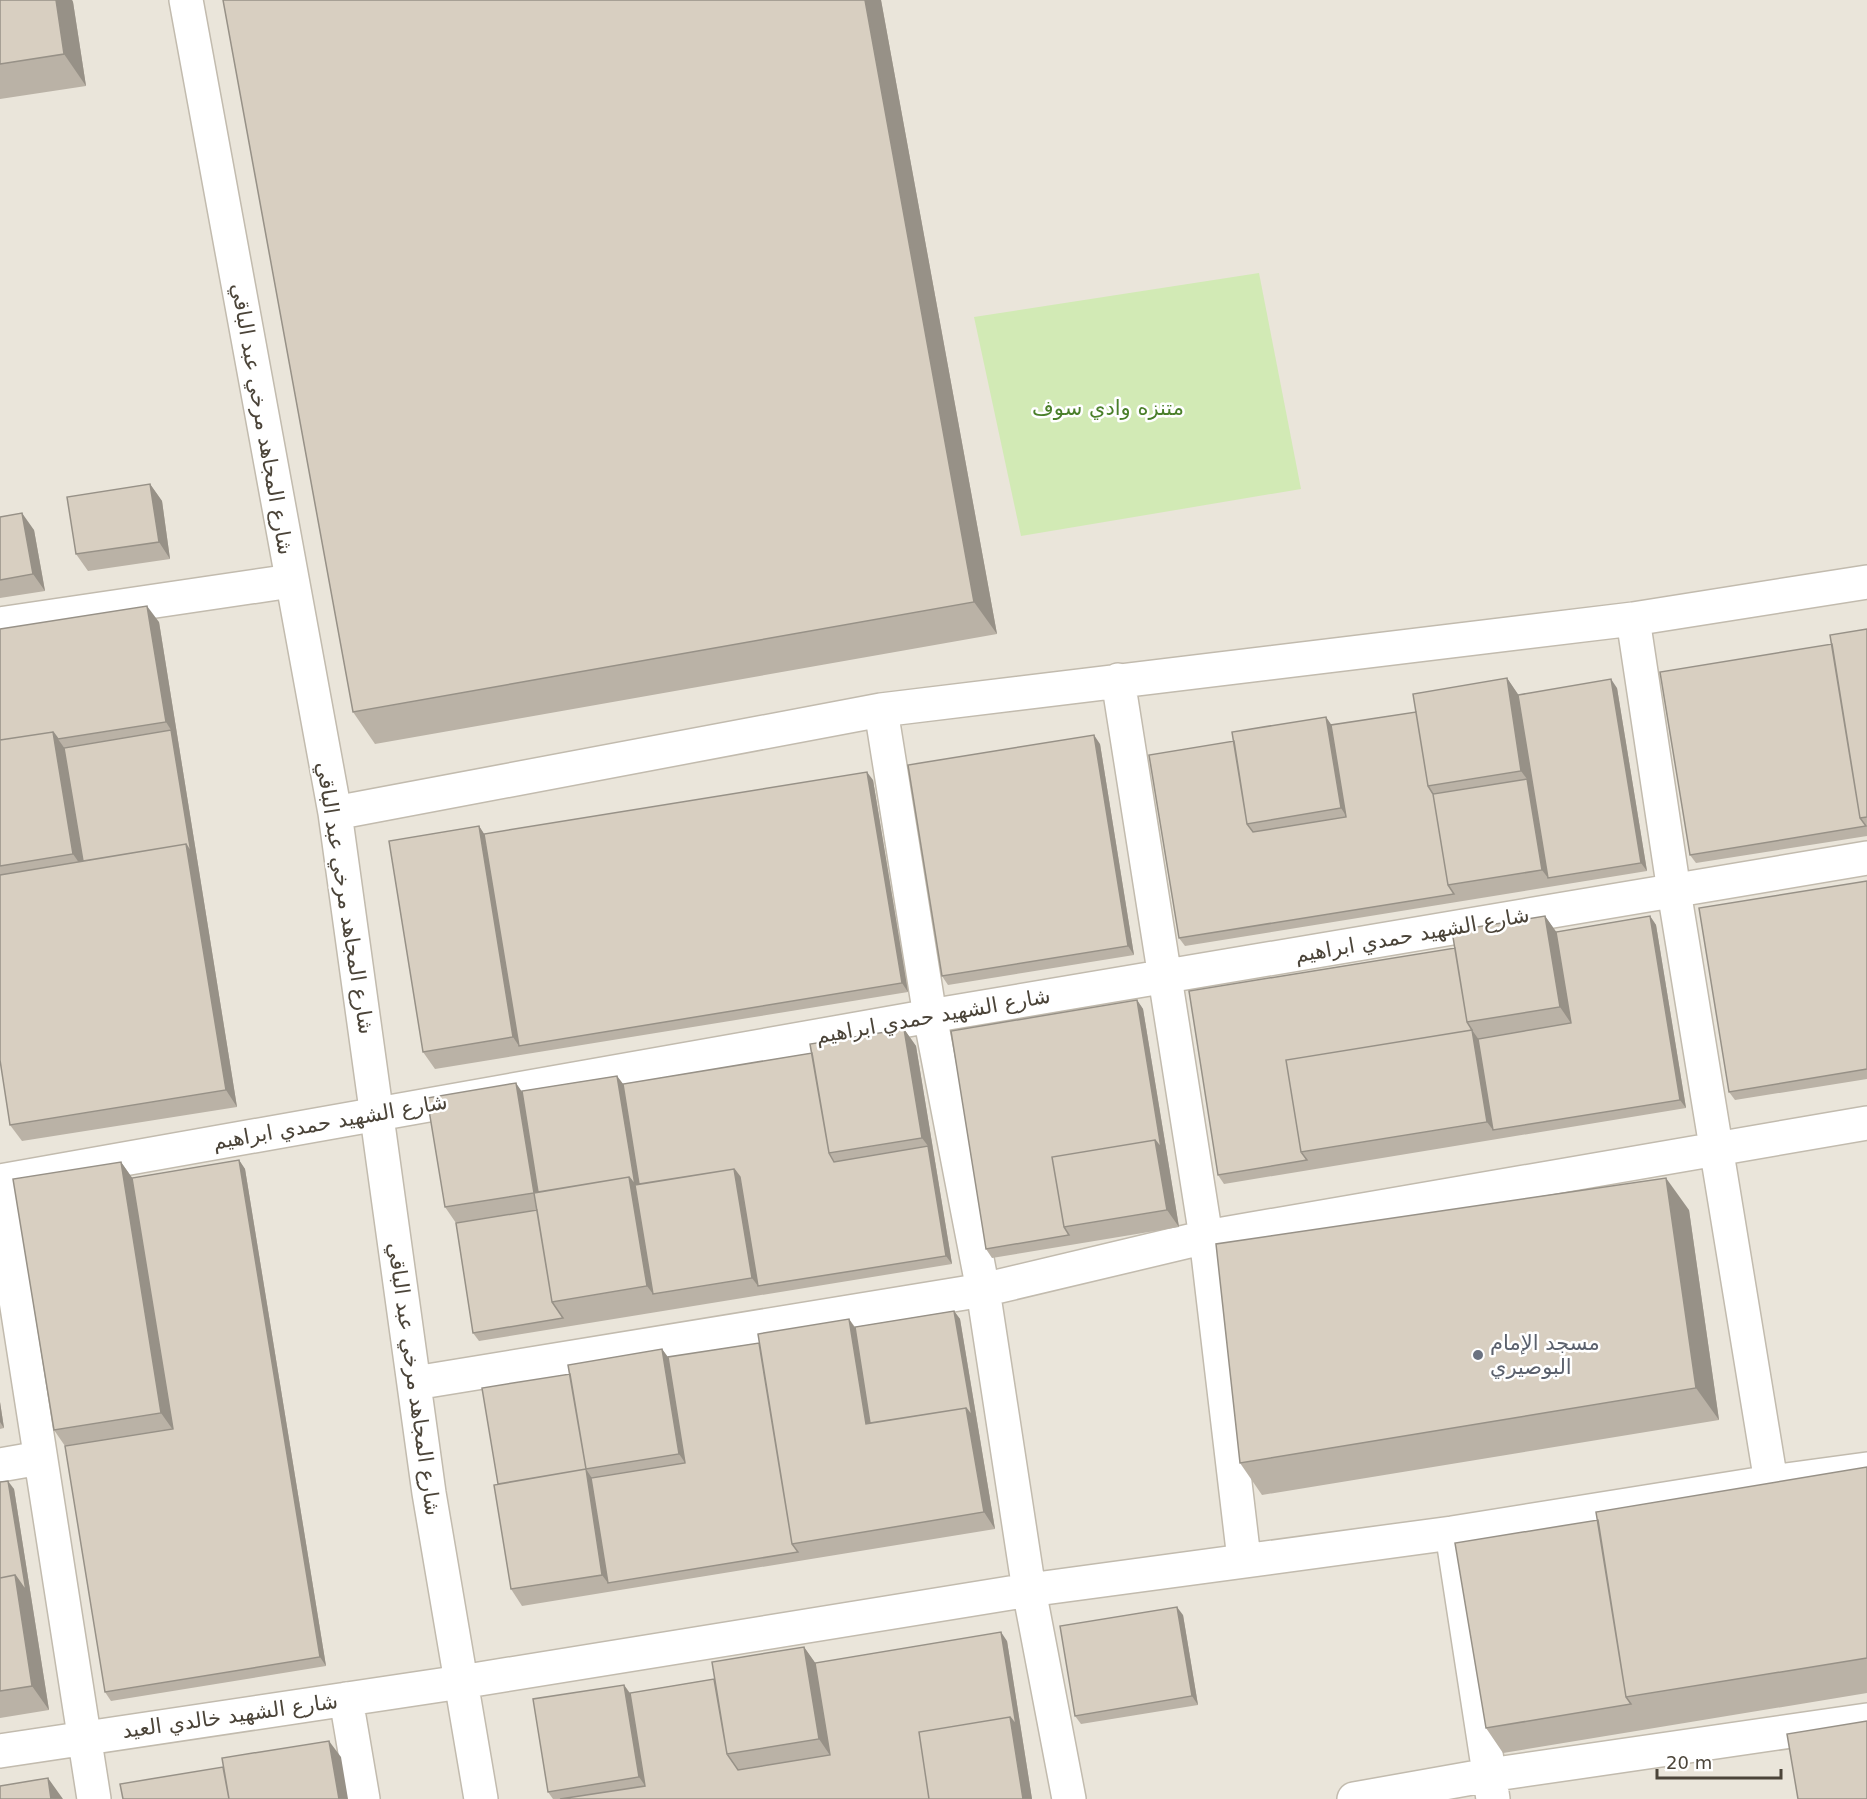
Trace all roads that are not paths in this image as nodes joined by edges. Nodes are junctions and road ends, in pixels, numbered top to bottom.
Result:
1 (186, 0) edge
2 (291, 581) junction
3 (1867, 582) edge
4 (1633, 619) junction
5 (0, 624) edge
6 (1118, 680) junction
7 (882, 710) junction
8 (335, 813) junction
9 (1867, 858) edge
10 (1674, 891) junction
11 (1164, 977) junction
12 (930, 1016) junction
13 (377, 1113) junction
14 (1867, 1123) edge
15 (1717, 1148) junction
16 (0, 1181) edge
17 (0, 1198) edge
18 (1206, 1237) junction
19 (983, 1290) junction
20 (415, 1383) junction
21 (40, 1458) junction
22 (0, 1465) edge
23 (1867, 1469) edge
24 (1771, 1482) junction
25 (1452, 1533) junction
26 (1244, 1559) junction
27 (1029, 1590) junction
28 (460, 1683) junction
29 (346, 1699) junction
30 (1867, 1720) edge
31 (84, 1736) junction
32 (0, 1751) edge
33 (1491, 1787) edge
34 (94, 1799) edge
35 (363, 1799) edge
36 (481, 1799) edge
37 (1069, 1799) edge
38 (1354, 1799) edge

1 - 2 street, شارع المجاهد مرخي عبد الباقي
2 - 5 street
2 - 8 street, شارع المجاهد مرخي عبد الباقي
3 - 4 street
4 - 6 street
4 - 10 street
6 - 7 street
6 - 11 street
7 - 8 street
7 - 12 street
8 - 13 street, شارع المجاهد مرخي عبد الباقي
9 - 10 street, شارع الشهيد حمدي ابراهيم
10 - 11 street, شارع الشهيد حمدي ابراهيم
10 - 15 street
11 - 12 street, شارع الشهيد حمدي ابراهيم
11 - 18 street
12 - 13 street, شارع الشهيد حمدي ابراهيم
12 - 19 street
13 - 16 street, شارع الشهيد حمدي ابراهيم
13 - 20 street, شارع المجاهد مرخي عبد الباقي
14 - 15 street
15 - 18 street
15 - 24 street
17 - 21 street
18 - 19 street
18 - 26 street
19 - 20 street
19 - 27 street
20 - 28 street, شارع المجاهد مرخي عبد الباقي
21 - 22 street
21 - 31 street
23 - 24 street, شارع الشهيد خالدي العيد
24 - 25 street, شارع الشهيد خالدي العيد
25 - 26 street, شارع الشهيد خالدي العيد
25 - 33 street
26 - 27 street, شارع الشهيد خالدي العيد
27 - 28 street, شارع الشهيد خالدي العيد
27 - 37 street
28 - 29 street, شارع الشهيد خالدي العيد
28 - 36 street, شارع المجاهد مرخي عبد الباقي
29 - 31 street, شارع الشهيد خالدي العيد
29 - 35 street
30 - 33 street
31 - 32 street, شارع الشهيد خالدي العيد
31 - 34 street
33 - 38 street

